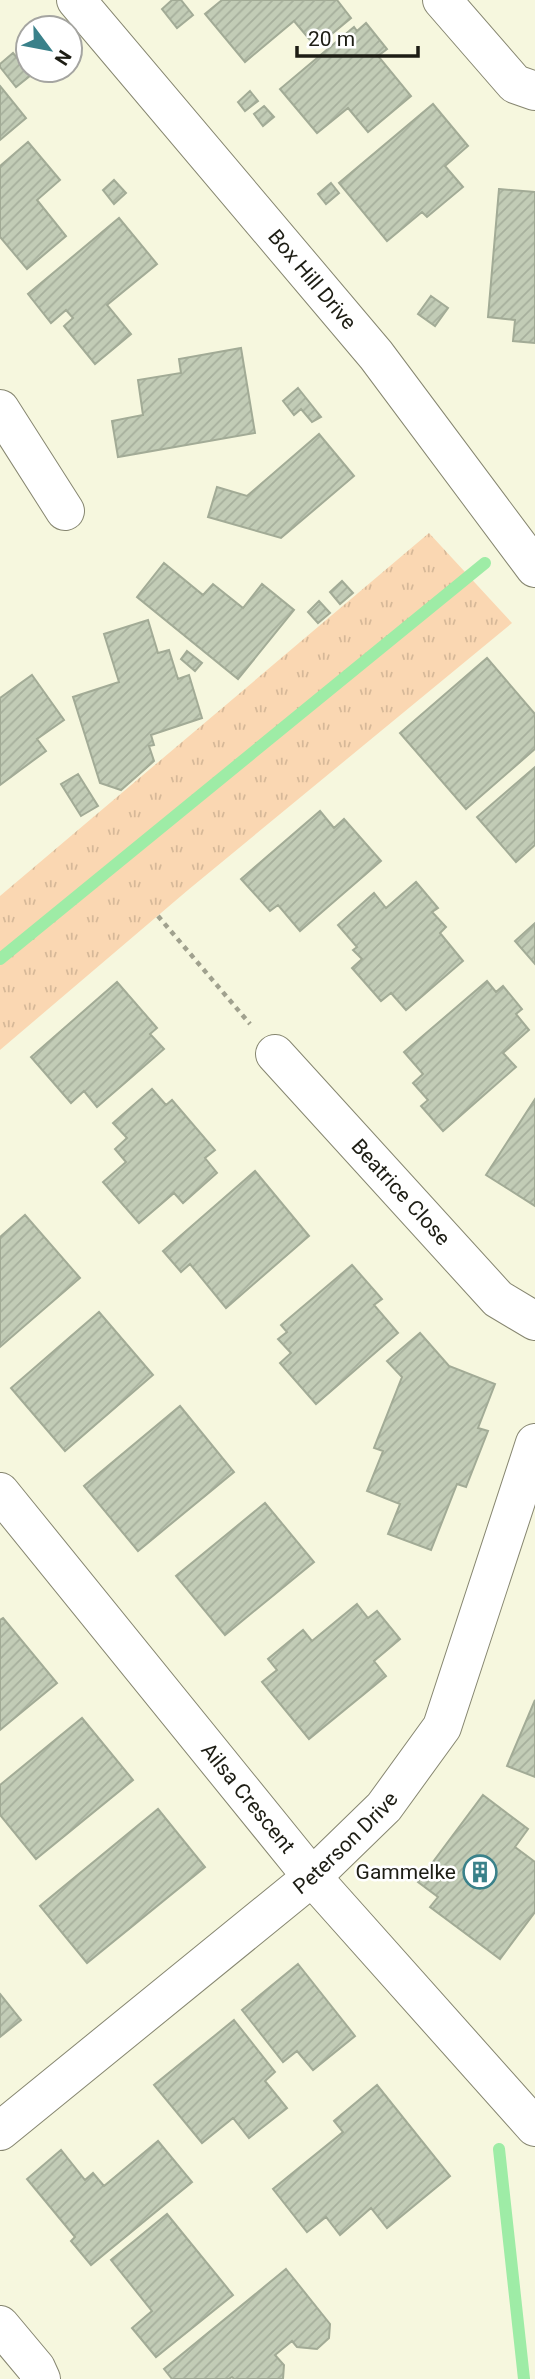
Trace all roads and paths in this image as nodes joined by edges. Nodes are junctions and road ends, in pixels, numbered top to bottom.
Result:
1 (76, 0) edge
2 (442, 0) edge
3 (535, 91) edge
4 (0, 409) edge
5 (65, 511) dead end
6 (535, 568) edge
7 (158, 916) dead end
8 (245, 1018) dead end
9 (275, 1054) dead end
10 (535, 1321) edge
11 (535, 1443) edge
12 (0, 1492) edge
13 (312, 1877) junction
14 (535, 2127) edge
15 (0, 2131) edge
16 (0, 2325) edge
17 (41, 2379) edge

1 - 6 street, Box Hill Drive
2 - 3 street
4 - 5 street
7 - 8 path
9 - 10 street, Beatrice Close
11 - 13 street, Peterson Drive
12 - 13 street, Ailsa Crescent
13 - 14 street, Ailsa Crescent
13 - 15 street, Peterson Drive
16 - 17 street

